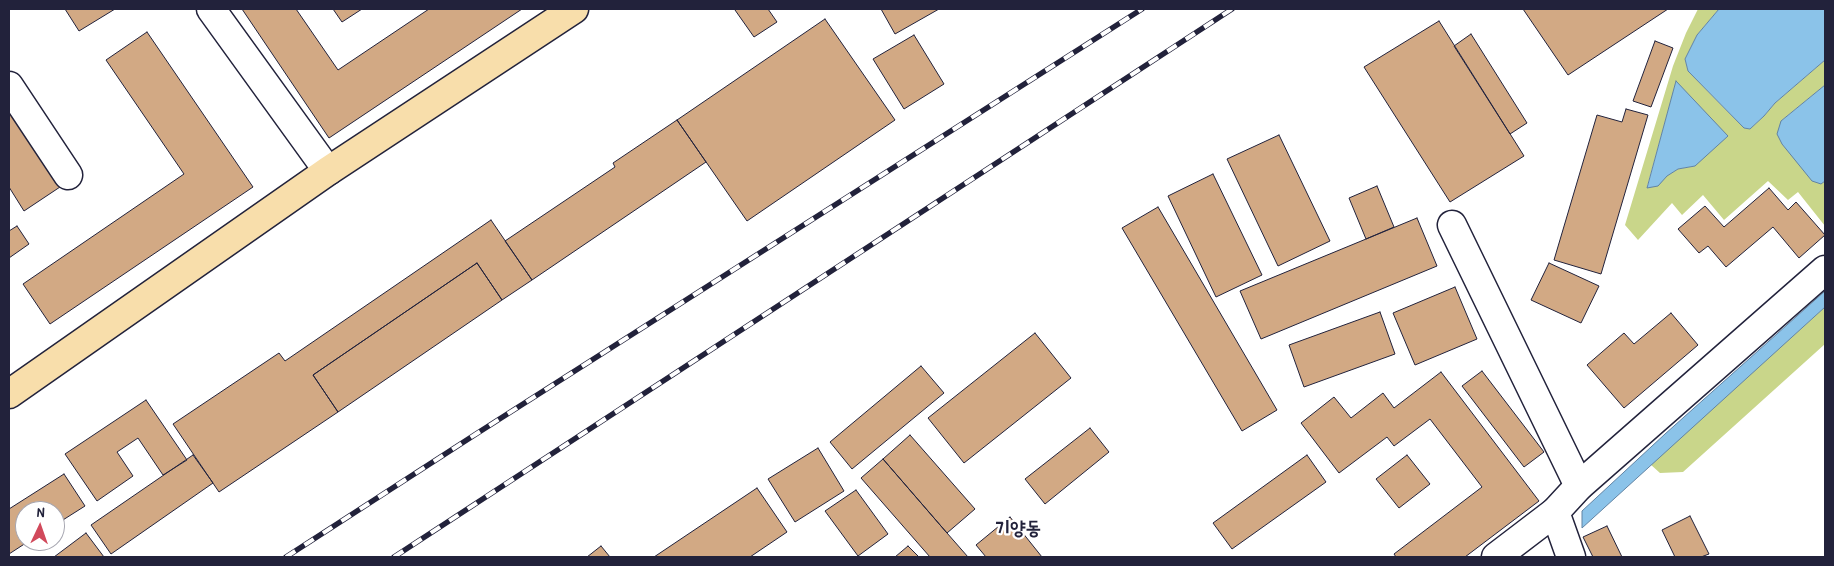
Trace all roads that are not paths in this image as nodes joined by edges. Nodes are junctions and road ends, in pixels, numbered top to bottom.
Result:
1 (211, 9) edge
2 (574, 9) edge
3 (9, 86) edge
4 (328, 171) junction
5 (68, 175) dead end
6 (1452, 225) dead end
7 (1825, 270) edge
8 (9, 394) edge
9 (1578, 486) junction
10 (1555, 512) junction
11 (1496, 557) edge
12 (1571, 557) edge

1 - 4 street
2 - 4 main road
3 - 5 street
4 - 8 main road
6 - 9 street
7 - 9 street
9 - 10 street
10 - 11 street
10 - 12 street

